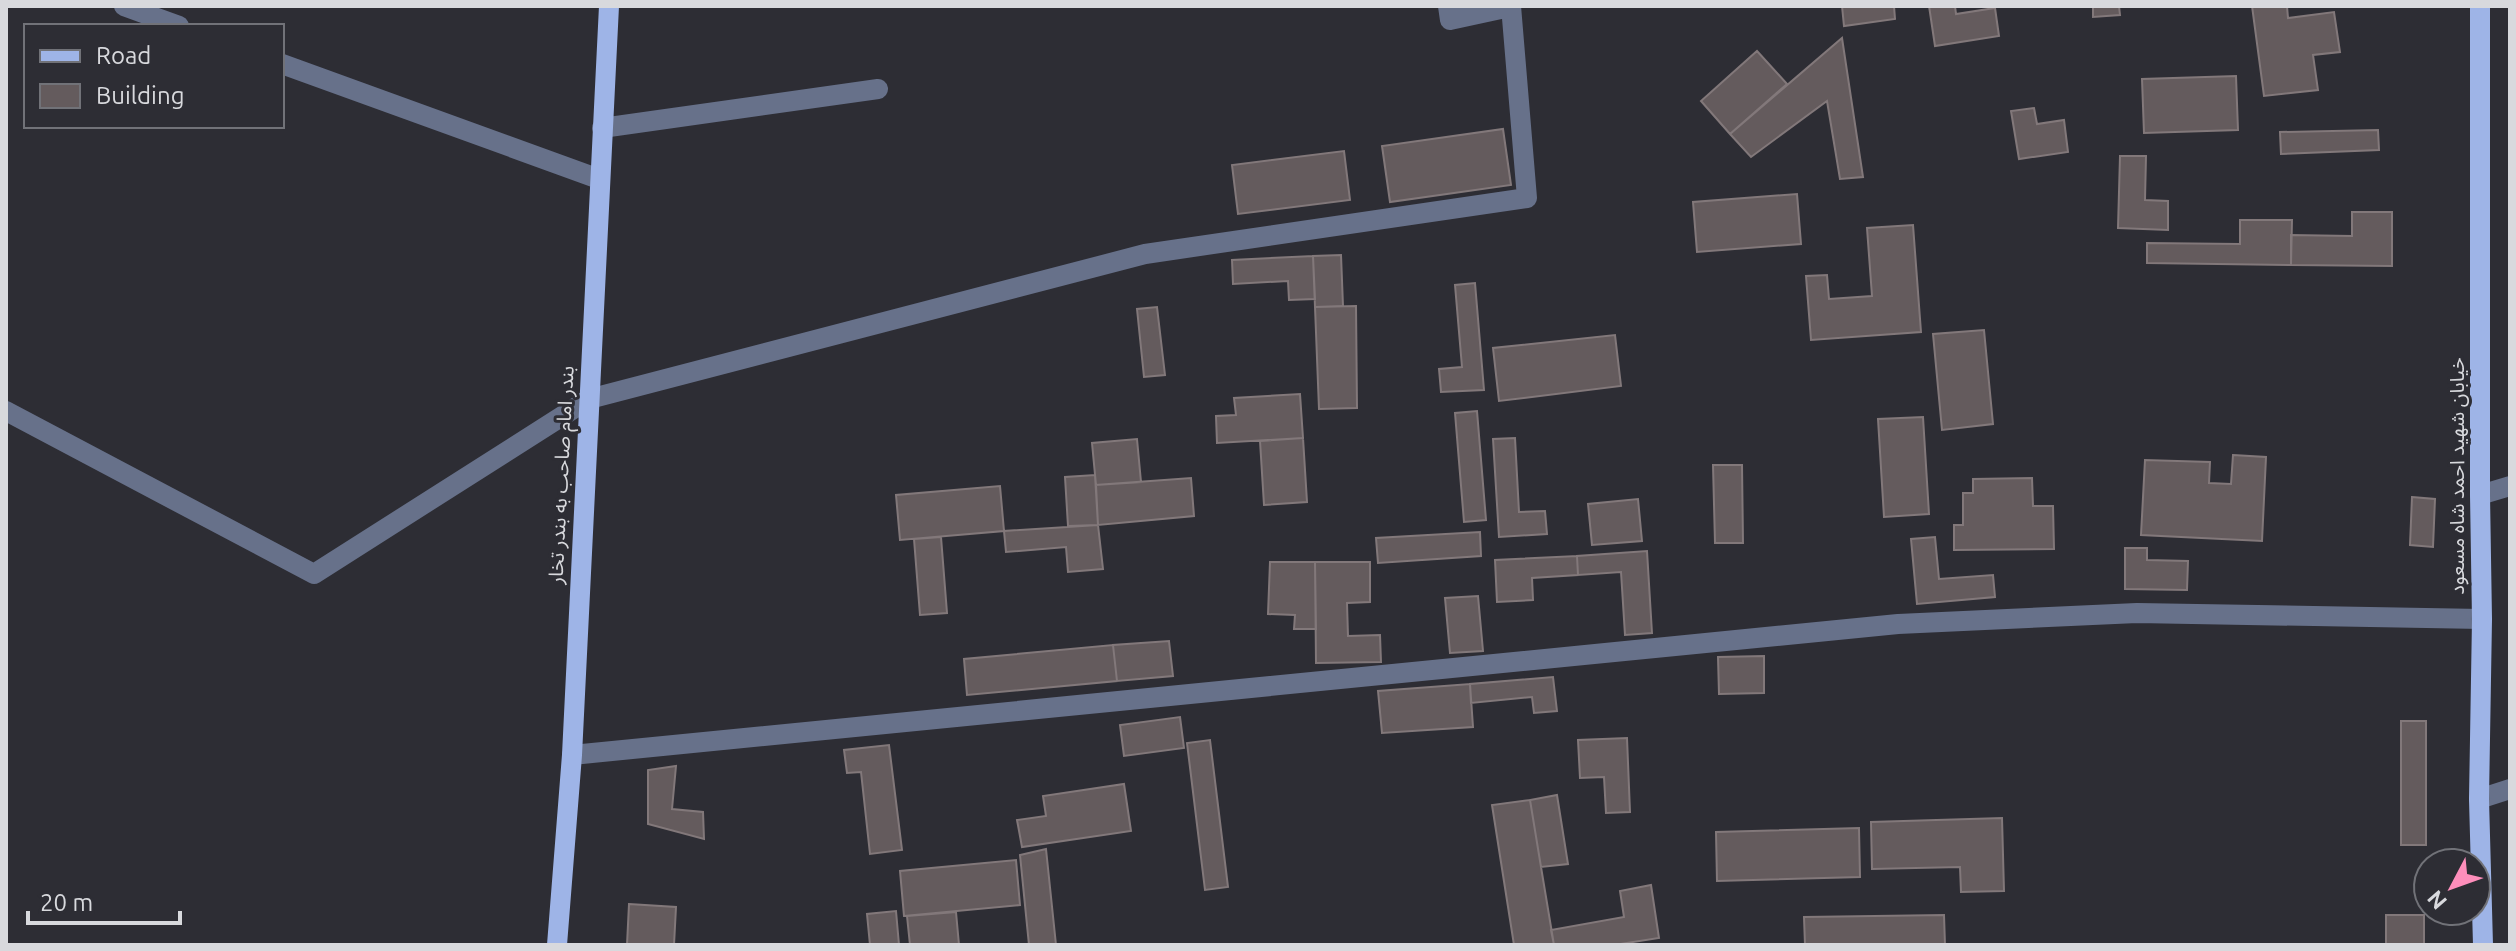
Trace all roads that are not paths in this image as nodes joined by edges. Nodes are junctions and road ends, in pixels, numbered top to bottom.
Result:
1 (124, 6) edge
2 (609, 6) edge
3 (1448, 6) edge
4 (2480, 6) edge
5 (1510, 7) edge
6 (174, 24) edge
7 (284, 65) edge
8 (878, 89) dead end
9 (602, 128) junction
10 (599, 179) junction
11 (589, 399) junction
12 (6, 411) edge
13 (2510, 486) edge
14 (2480, 495) junction
15 (2482, 619) junction
16 (572, 755) junction
17 (2510, 789) edge
18 (2479, 799) junction
19 (557, 945) edge
20 (2483, 945) edge

1 - 6 street
2 - 9 main road, بندر امام صاحب به بندر تخار
3 - 5 street
4 - 14 main road, خیابان شهید احمد شاه مسعود
5 - 11 street
7 - 10 street
8 - 9 street
9 - 10 main road, بندر امام صاحب به بندر تخار
10 - 11 main road, بندر امام صاحب به بندر تخار
11 - 12 street
11 - 16 main road, بندر امام صاحب به بندر تخار
13 - 14 street
14 - 15 main road, خیابان شهید احمد شاه مسعود
15 - 16 street
15 - 18 main road, خیابان شهید احمد شاه مسعود
16 - 19 main road, بندر امام صاحب به بندر تخار
17 - 18 street
18 - 20 main road, خیابان شهید احمد شاه مسعود

